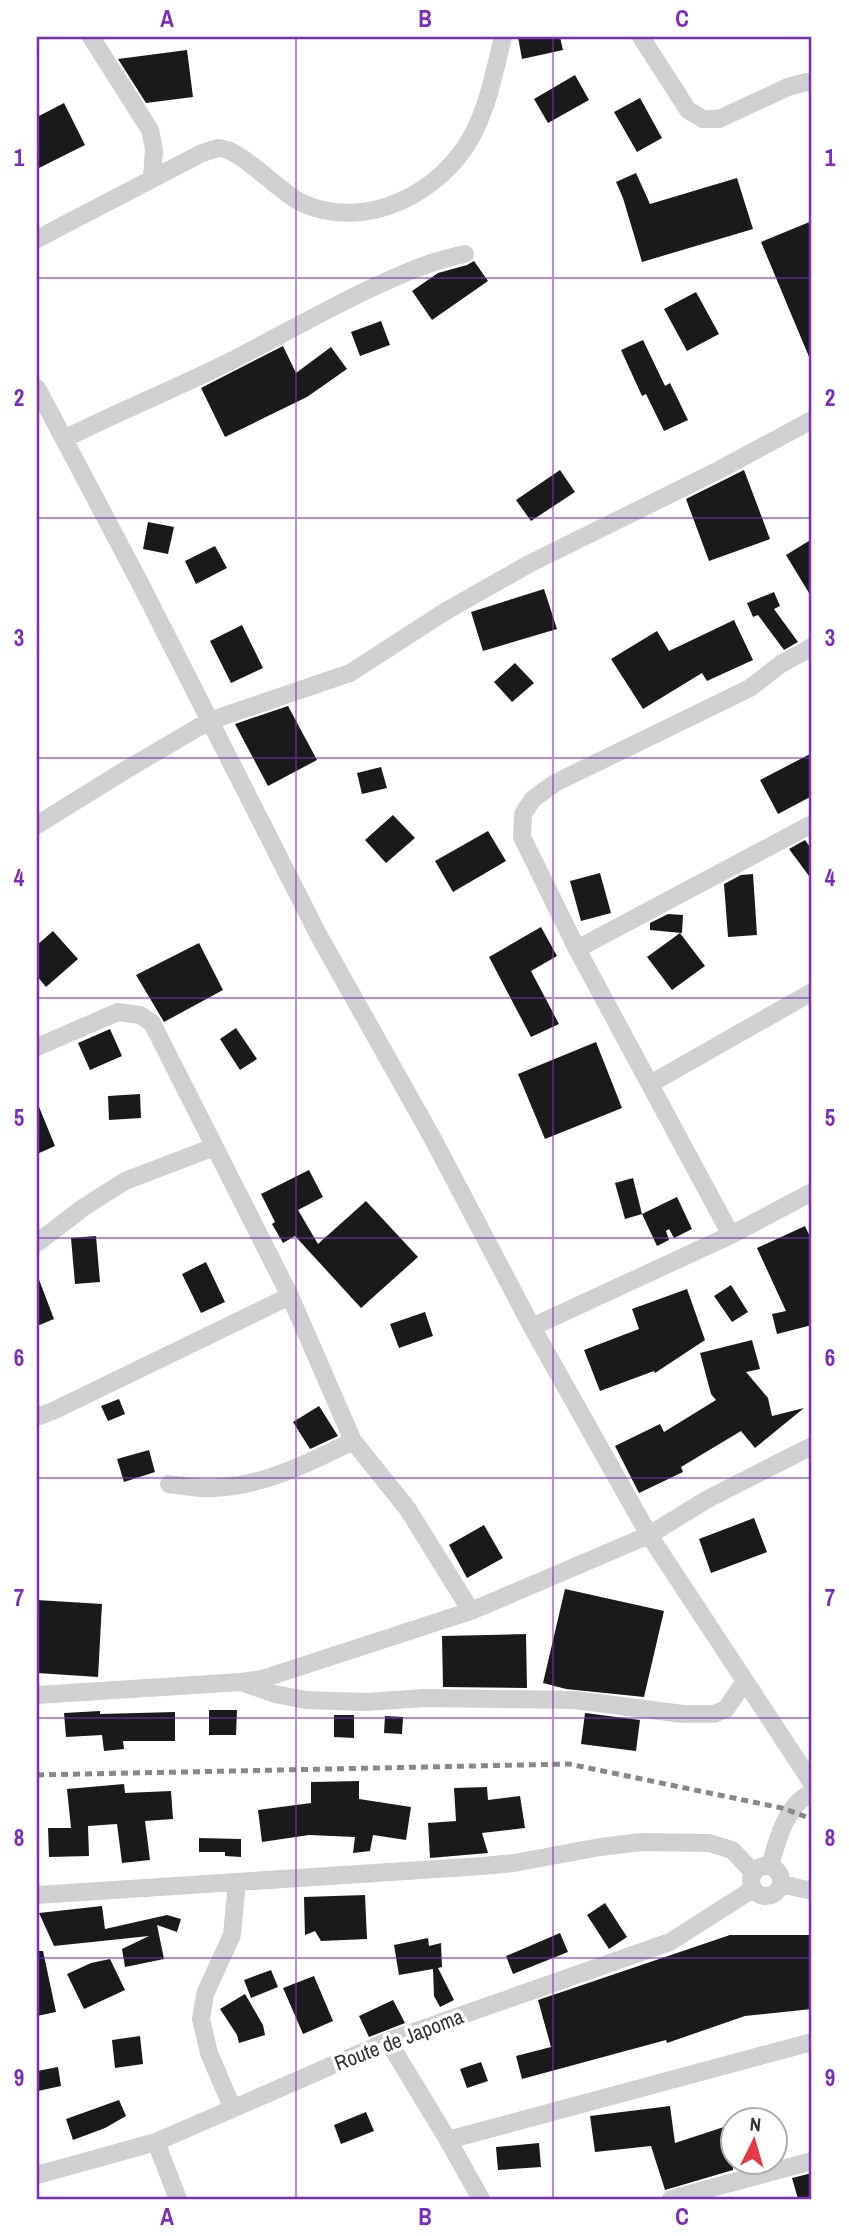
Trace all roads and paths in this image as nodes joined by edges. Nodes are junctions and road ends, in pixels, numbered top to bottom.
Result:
1 (91, 37) edge
2 (503, 37) edge
3 (640, 37) edge
4 (812, 83) edge
5 (152, 178) junction
6 (37, 239) edge
7 (465, 254) dead end
8 (37, 388) edge
9 (812, 420) edge
10 (64, 439) junction
11 (812, 647) edge
12 (209, 721) junction
13 (812, 824) edge
14 (37, 825) edge
15 (578, 949) junction
16 (812, 992) edge
17 (37, 1047) edge
18 (650, 1084) junction
19 (214, 1147) junction
20 (812, 1192) edge
21 (731, 1235) junction
22 (37, 1243) edge
23 (290, 1296) junction
24 (532, 1327) junction
25 (37, 1415) edge
26 (353, 1441) junction
27 (812, 1446) edge
28 (169, 1484) dead end
29 (649, 1535) junction
30 (471, 1611) junction
31 (745, 1681) junction
32 (241, 1682) junction
33 (37, 1695) edge
34 (812, 1783) edge
35 (759, 1876) junction
36 (237, 1882) junction
37 (781, 1884) junction
38 (812, 1891) edge
39 (37, 1895) edge
40 (388, 2041) junction
41 (812, 2042) edge
42 (232, 2107) junction
43 (448, 2140) junction
44 (156, 2143) junction
45 (812, 2161) edge
46 (37, 2175) edge
47 (178, 2199) edge
48 (481, 2199) edge
49 (671, 2199) edge

1 - 5 street
2 - 5 street
3 - 4 street
5 - 6 street
7 - 10 street
8 - 10 street
9 - 12 street
10 - 12 street
11 - 15 street
12 - 14 street
12 - 24 street
13 - 15 street
15 - 18 street
16 - 18 street
17 - 19 street
18 - 21 street
19 - 22 street
19 - 23 street
20 - 21 street
21 - 24 street
23 - 25 street
23 - 26 street
24 - 29 street
26 - 28 street
26 - 30 street
27 - 29 street
29 - 30 street
29 - 31 street
30 - 32 street
31 - 32 street
31 - 34 street
32 - 33 street
34 - 35 street
35 - 36 street
35 - 37 street
35 - 37 street, Route de Japoma
35 - 40 street, Route de Japoma
36 - 39 street
36 - 42 street
37 - 38 street
40 - 42 street, Route de Japoma
40 - 43 street
41 - 43 street
42 - 44 street, Route de Japoma
43 - 48 street
44 - 46 street, Route de Japoma
44 - 47 street
45 - 49 street

